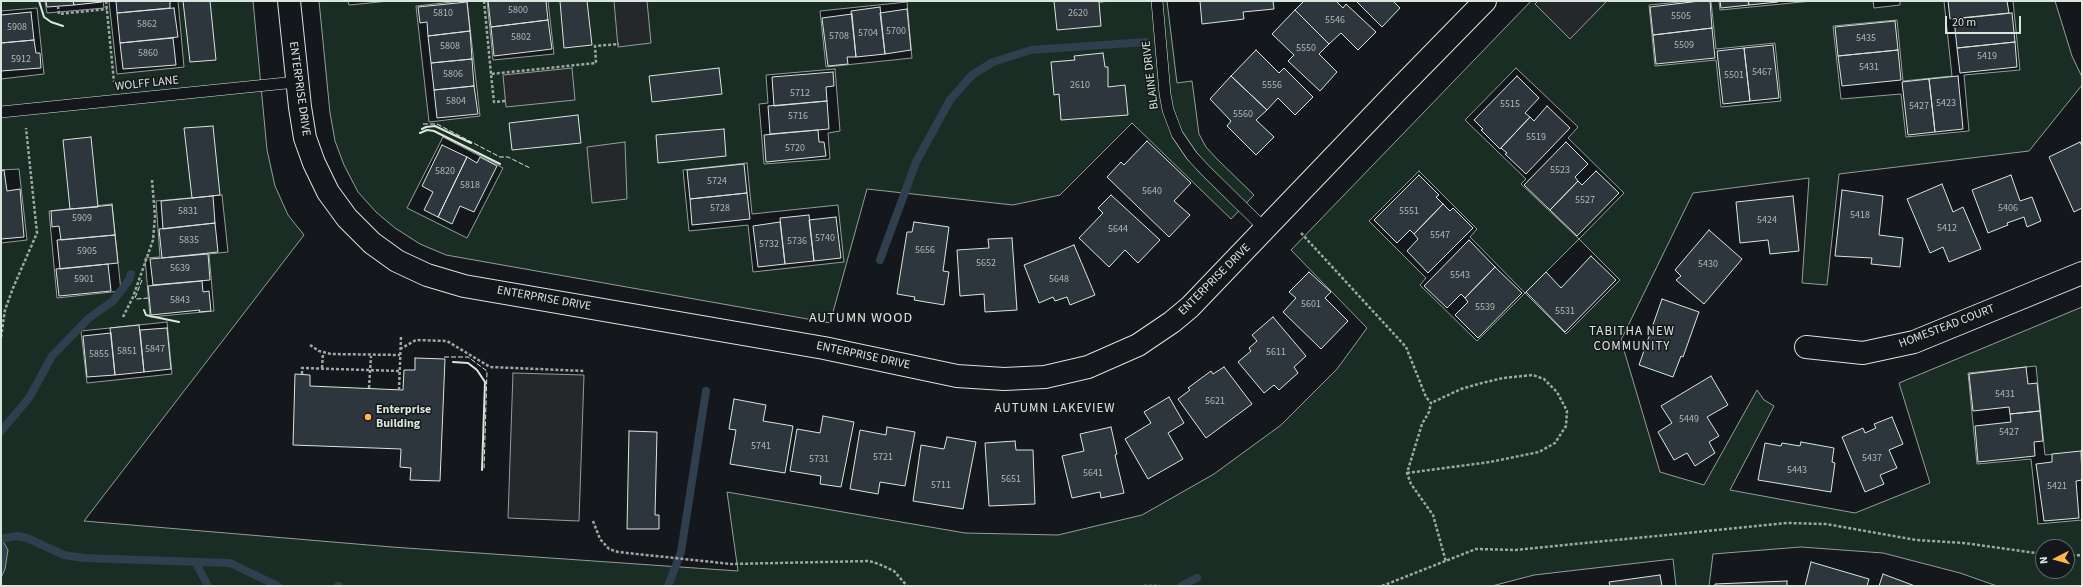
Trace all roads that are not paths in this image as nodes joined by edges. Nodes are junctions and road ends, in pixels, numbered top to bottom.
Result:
1 (289, 1) edge
2 (1157, 1) edge
3 (1485, 1) edge
4 (296, 82) junction
5 (1, 112) edge
6 (1265, 229) junction
7 (2082, 273) edge
8 (1806, 347) dead end

1 - 4 street, ENTERPRISE DRIVE
2 - 6 lane, BLAINE DRIVE
3 - 6 street, ENTERPRISE DRIVE
4 - 5 lane, WOLFF LANE
4 - 6 street, ENTERPRISE DRIVE
7 - 8 street, HOMESTEAD COURT

